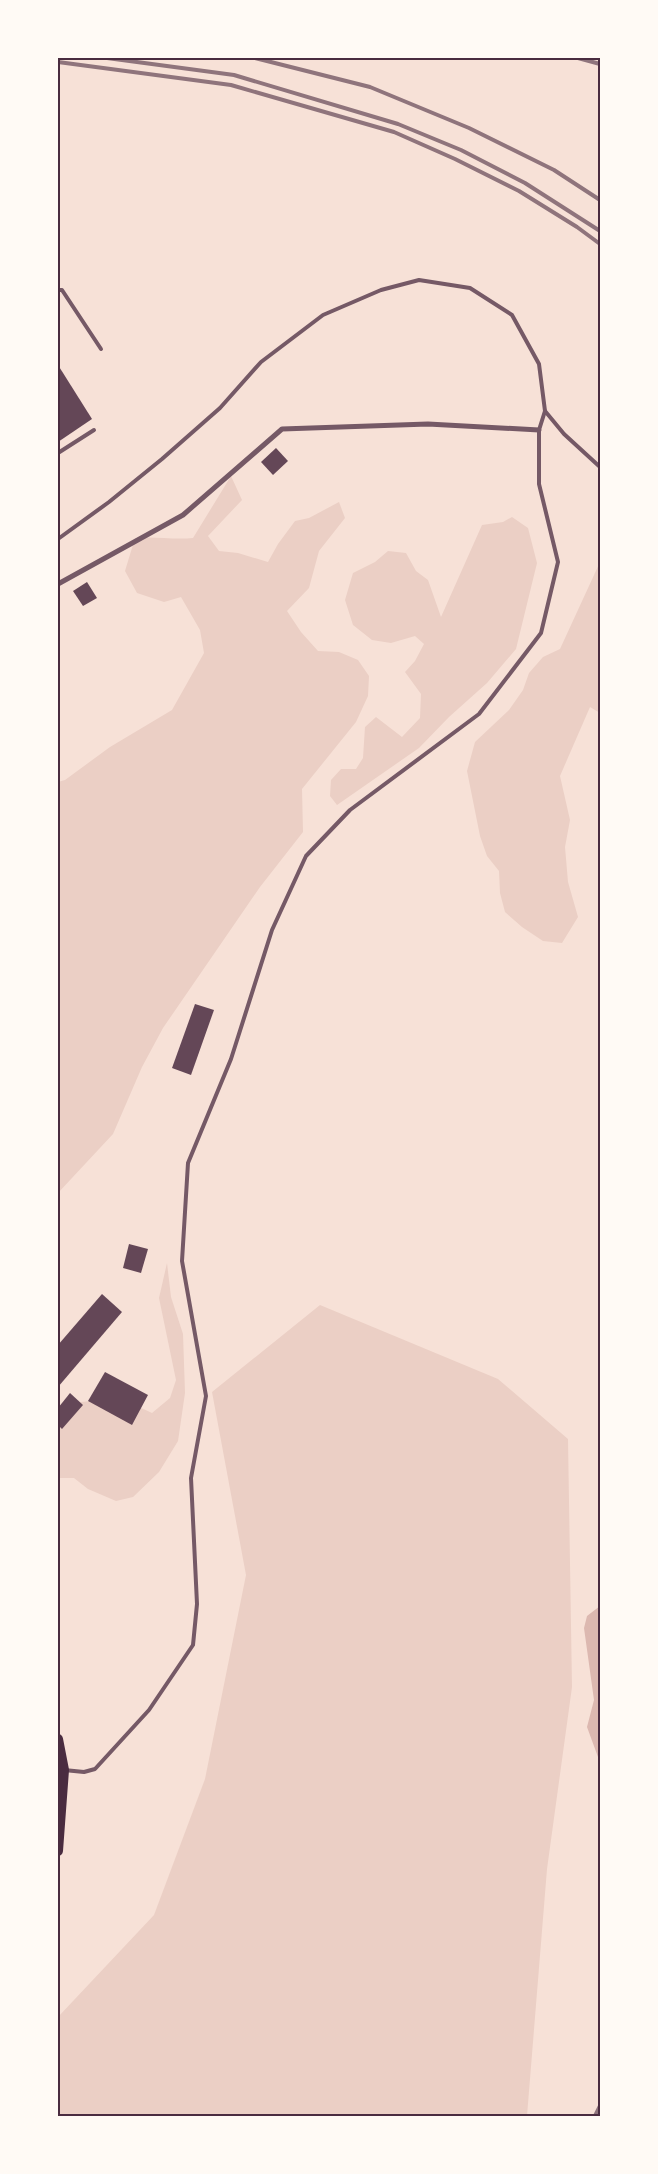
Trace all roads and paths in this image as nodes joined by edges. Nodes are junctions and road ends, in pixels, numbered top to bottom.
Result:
1 (58, 290) edge
2 (101, 349) dead end
3 (545, 411) junction
4 (94, 430) dead end
5 (539, 430) junction
6 (58, 453) edge
7 (600, 467) edge
8 (58, 539) edge
9 (58, 584) edge
10 (600, 1522) edge
11 (600, 1529) edge
12 (58, 1739) edge
13 (64, 1770) junction
14 (58, 1850) edge

1 - 2 lane
3 - 5 lane
3 - 7 lane
3 - 8 lane
4 - 6 lane
5 - 9 street
5 - 13 lane
10 - 11 lane
12 - 13 main road
13 - 14 main road

